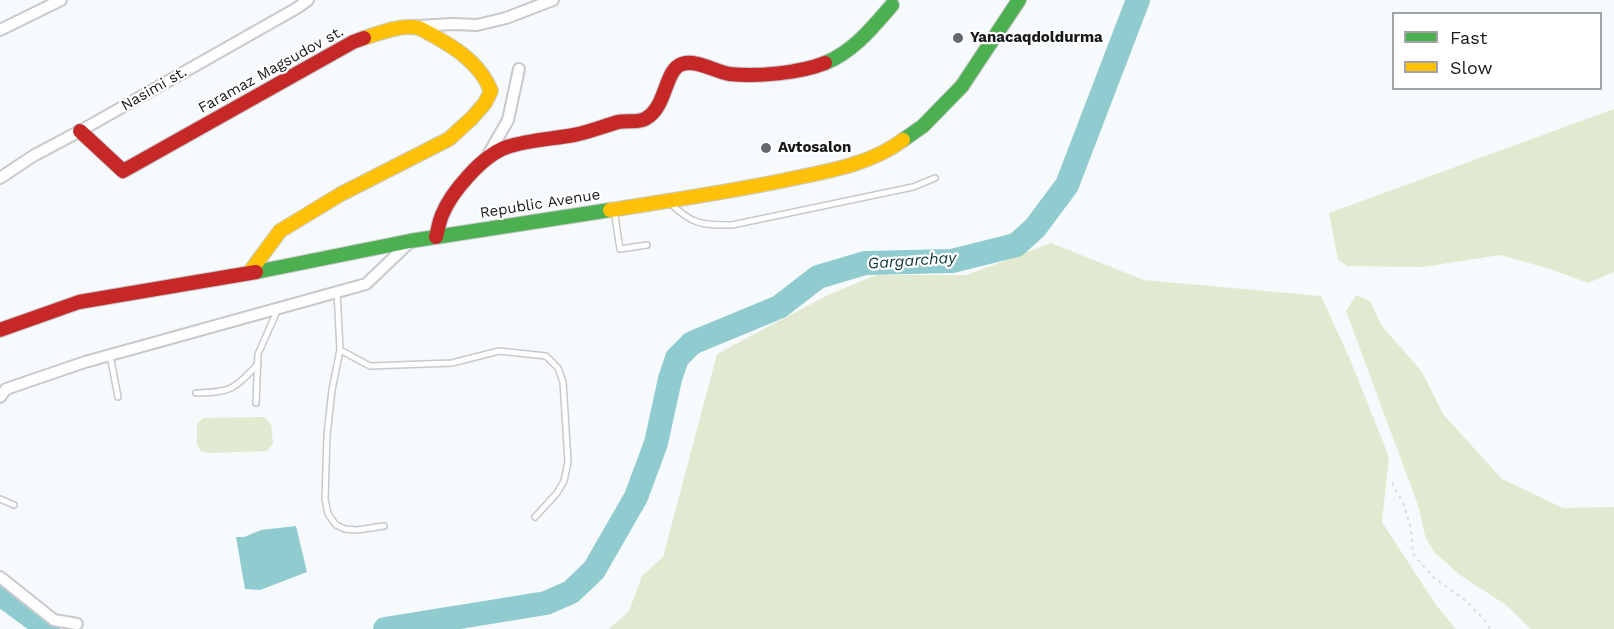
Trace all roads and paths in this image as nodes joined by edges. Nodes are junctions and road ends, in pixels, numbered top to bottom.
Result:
1 (61, 0) edge
2 (308, 0) edge
3 (553, 0) edge
4 (1019, 0) edge
5 (892, 4) dead end
6 (414, 26) junction
7 (1, 29) edge
8 (519, 69) dead end
9 (80, 131) junction
10 (485, 160) junction
11 (935, 177) dead end
12 (0, 178) edge
13 (667, 200) junction
14 (614, 208) junction
15 (436, 237) junction
16 (410, 241) junction
17 (647, 245) dead end
18 (249, 273) junction
19 (338, 291) junction
20 (279, 307) junction
21 (0, 330) edge
22 (340, 350) junction
23 (110, 355) junction
24 (258, 364) junction
25 (196, 393) dead end
26 (0, 397) edge
27 (118, 397) dead end
28 (255, 403) dead end
29 (1392, 483) dead end
30 (0, 499) edge
31 (15, 505) dead end
32 (535, 517) dead end
33 (384, 526) dead end
34 (0, 577) edge
35 (77, 624) dead end
36 (1490, 629) edge

1 - 7 street
2 - 9 street, Nasimi st.
3 - 6 street
4 - 13 street, Republic Avenue
5 - 10 street
6 - 9 street, Faramaz Magsudov st.
6 - 18 street
8 - 10 street
9 - 12 street, Nasimi st.
10 - 15 street
11 - 13 lane
13 - 14 street, Republic Avenue
14 - 15 street, Republic Avenue
14 - 17 lane
15 - 16 street, Republic Avenue
16 - 18 street, Republic Avenue
16 - 19 street
18 - 21 street, Republic Avenue
19 - 20 street
19 - 22 lane
20 - 23 street
20 - 24 lane
22 - 32 lane
22 - 33 lane
23 - 26 street
23 - 27 lane
24 - 25 lane
24 - 28 lane
29 - 36 path
30 - 31 lane
34 - 35 street

